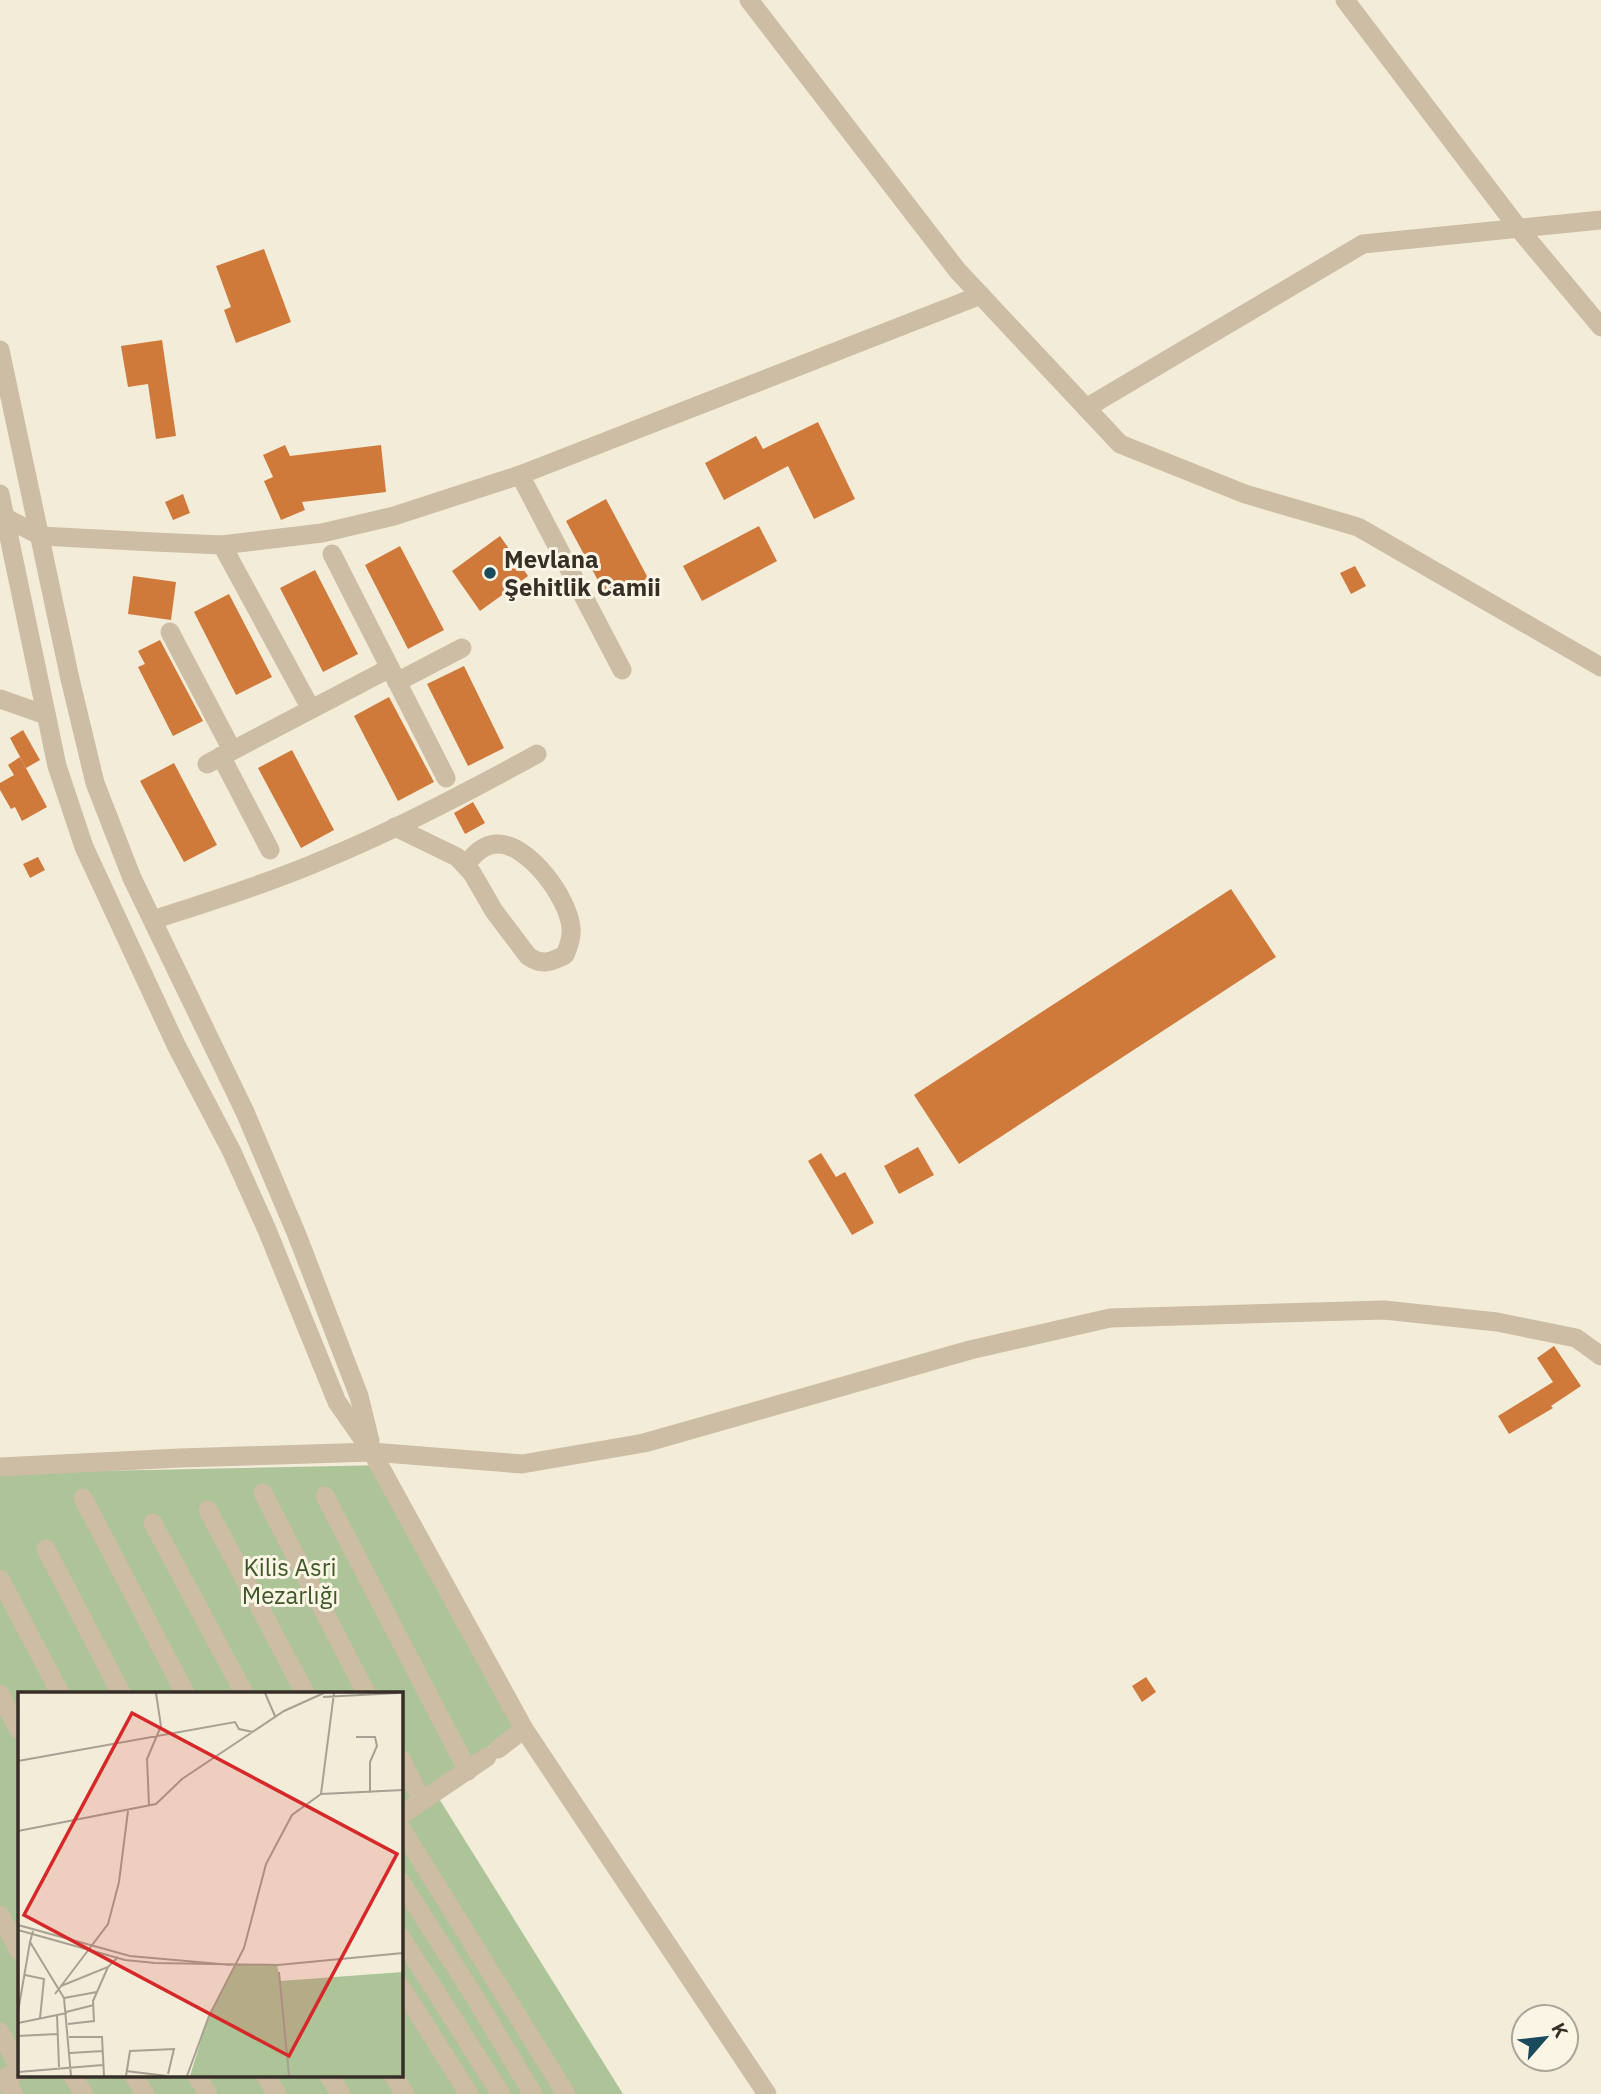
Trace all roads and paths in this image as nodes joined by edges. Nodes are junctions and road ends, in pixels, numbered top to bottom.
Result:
1 (749, 0) edge
2 (1345, 0) edge
3 (1601, 220) edge
4 (1519, 229) junction
5 (981, 296) junction
6 (1601, 327) edge
7 (0, 350) edge
8 (1086, 408) junction
9 (520, 475) junction
10 (0, 494) edge
11 (3, 516) edge
12 (41, 536) junction
13 (222, 545) junction
14 (332, 554) dead end
15 (170, 632) dead end
16 (462, 648) dead end
17 (1601, 667) edge
18 (622, 670) dead end
19 (394, 675) junction
20 (0, 699) edge
21 (311, 709) junction
22 (46, 715) junction
23 (537, 754) dead end
24 (220, 757) junction
25 (446, 778) dead end
26 (395, 827) junction
27 (270, 850) dead end
28 (465, 865) junction
29 (153, 920) junction
30 (1601, 1356) edge
31 (372, 1452) junction
32 (0, 1467) edge
33 (263, 1493) dead end
34 (325, 1496) dead end
35 (83, 1498) dead end
36 (208, 1510) dead end
37 (153, 1523) dead end
38 (46, 1549) dead end
39 (0, 1579) edge
40 (59, 1692) edge
41 (120, 1692) edge
42 (184, 1692) edge
43 (243, 1692) edge
44 (304, 1692) edge
45 (365, 1692) edge
46 (0, 1694) edge
47 (18, 1728) edge
48 (524, 1729) junction
49 (402, 1761) edge
50 (468, 1770) junction
51 (422, 1801) junction
52 (402, 1814) edge
53 (402, 1830) edge
54 (402, 1884) edge
55 (0, 1915) edge
56 (402, 1939) edge
57 (18, 1949) edge
58 (402, 1989) edge
59 (0, 2032) edge
60 (73, 2076) edge
61 (134, 2076) edge
62 (197, 2076) edge
63 (266, 2076) edge
64 (329, 2076) edge
65 (394, 2076) edge
66 (11, 2078) edge
67 (84, 2094) edge
68 (145, 2094) edge
69 (208, 2094) edge
70 (277, 2094) edge
71 (341, 2094) edge
72 (405, 2094) edge
73 (470, 2094) edge
74 (501, 2094) edge
75 (533, 2094) edge
76 (566, 2094) edge
77 (767, 2094) edge

1 - 5 street
2 - 4 street
3 - 4 street
4 - 6 street
4 - 8 street
5 - 8 street
5 - 9 street
7 - 12 street
8 - 17 street
9 - 13 street
9 - 18 street
10 - 11 street
11 - 12 street
11 - 22 street
12 - 13 street
12 - 29 street
13 - 21 street
14 - 19 street
15 - 24 street
16 - 19 street
19 - 21 street
19 - 25 street
20 - 22 street
21 - 24 street
22 - 31 street
23 - 26 street
24 - 27 street
26 - 28 street
26 - 29 street
28 - 28 street
29 - 31 street
30 - 31 street
31 - 32 street
31 - 48 street
33 - 45 street
34 - 50 street
35 - 42 street
36 - 44 street
37 - 43 street
38 - 41 street
39 - 40 street
46 - 47 street
48 - 50 street
48 - 77 street
49 - 51 street
50 - 51 street
51 - 52 street
53 - 76 street
54 - 75 street
55 - 57 street
56 - 74 street
58 - 73 street
59 - 66 street
60 - 67 street
61 - 68 street
62 - 69 street
63 - 70 street
64 - 71 street
65 - 72 street

